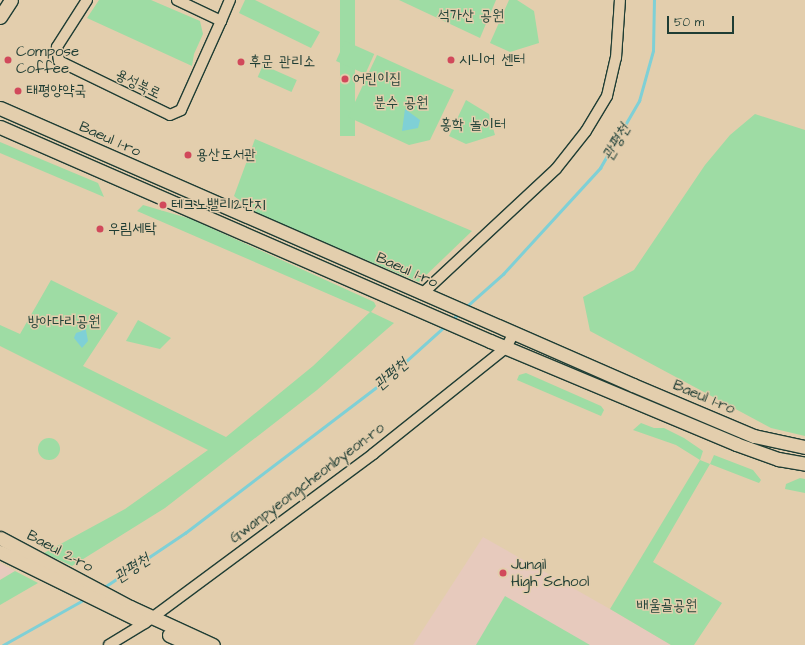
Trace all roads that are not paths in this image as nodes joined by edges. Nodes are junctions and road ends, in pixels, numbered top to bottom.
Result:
1 (11, 0) edge
2 (87, 0) edge
3 (178, 0) edge
4 (230, 0) edge
5 (620, 0) edge
6 (0, 17) edge
7 (221, 21) junction
8 (0, 108) edge
9 (0, 127) edge
10 (425, 295) junction
11 (508, 332) junction
12 (506, 348) junction
13 (805, 447) edge
14 (805, 464) edge
15 (0, 538) edge
16 (0, 552) edge
17 (126, 610) junction
18 (148, 620) junction
19 (109, 645) edge
20 (191, 645) edge
21 (213, 645) edge

1 - 6 main road
2 - 7 street, 용성북로
3 - 7 street
4 - 7 street, 용성북로
5 - 10 street
8 - 10 main road, Baeul 1-ro
9 - 12 main road, Baeul 1-ro
10 - 11 main road, Baeul 1-ro
11 - 12 street, Gwanpyeongcheonbyeon-ro
11 - 13 main road, Baeul 1-ro
12 - 14 main road, Baeul 1-ro
12 - 18 street, Gwanpyeongcheonbyeon-ro
15 - 17 main road, Baeul 2-ro
16 - 17 main road, Baeul 2-ro
17 - 18 main road, Baeul 2-ro
18 - 19 street, Gwanpyeongcheonbyeon-ro
18 - 20 main road, Baeul 2-ro
18 - 21 main road, Baeul 2-ro

